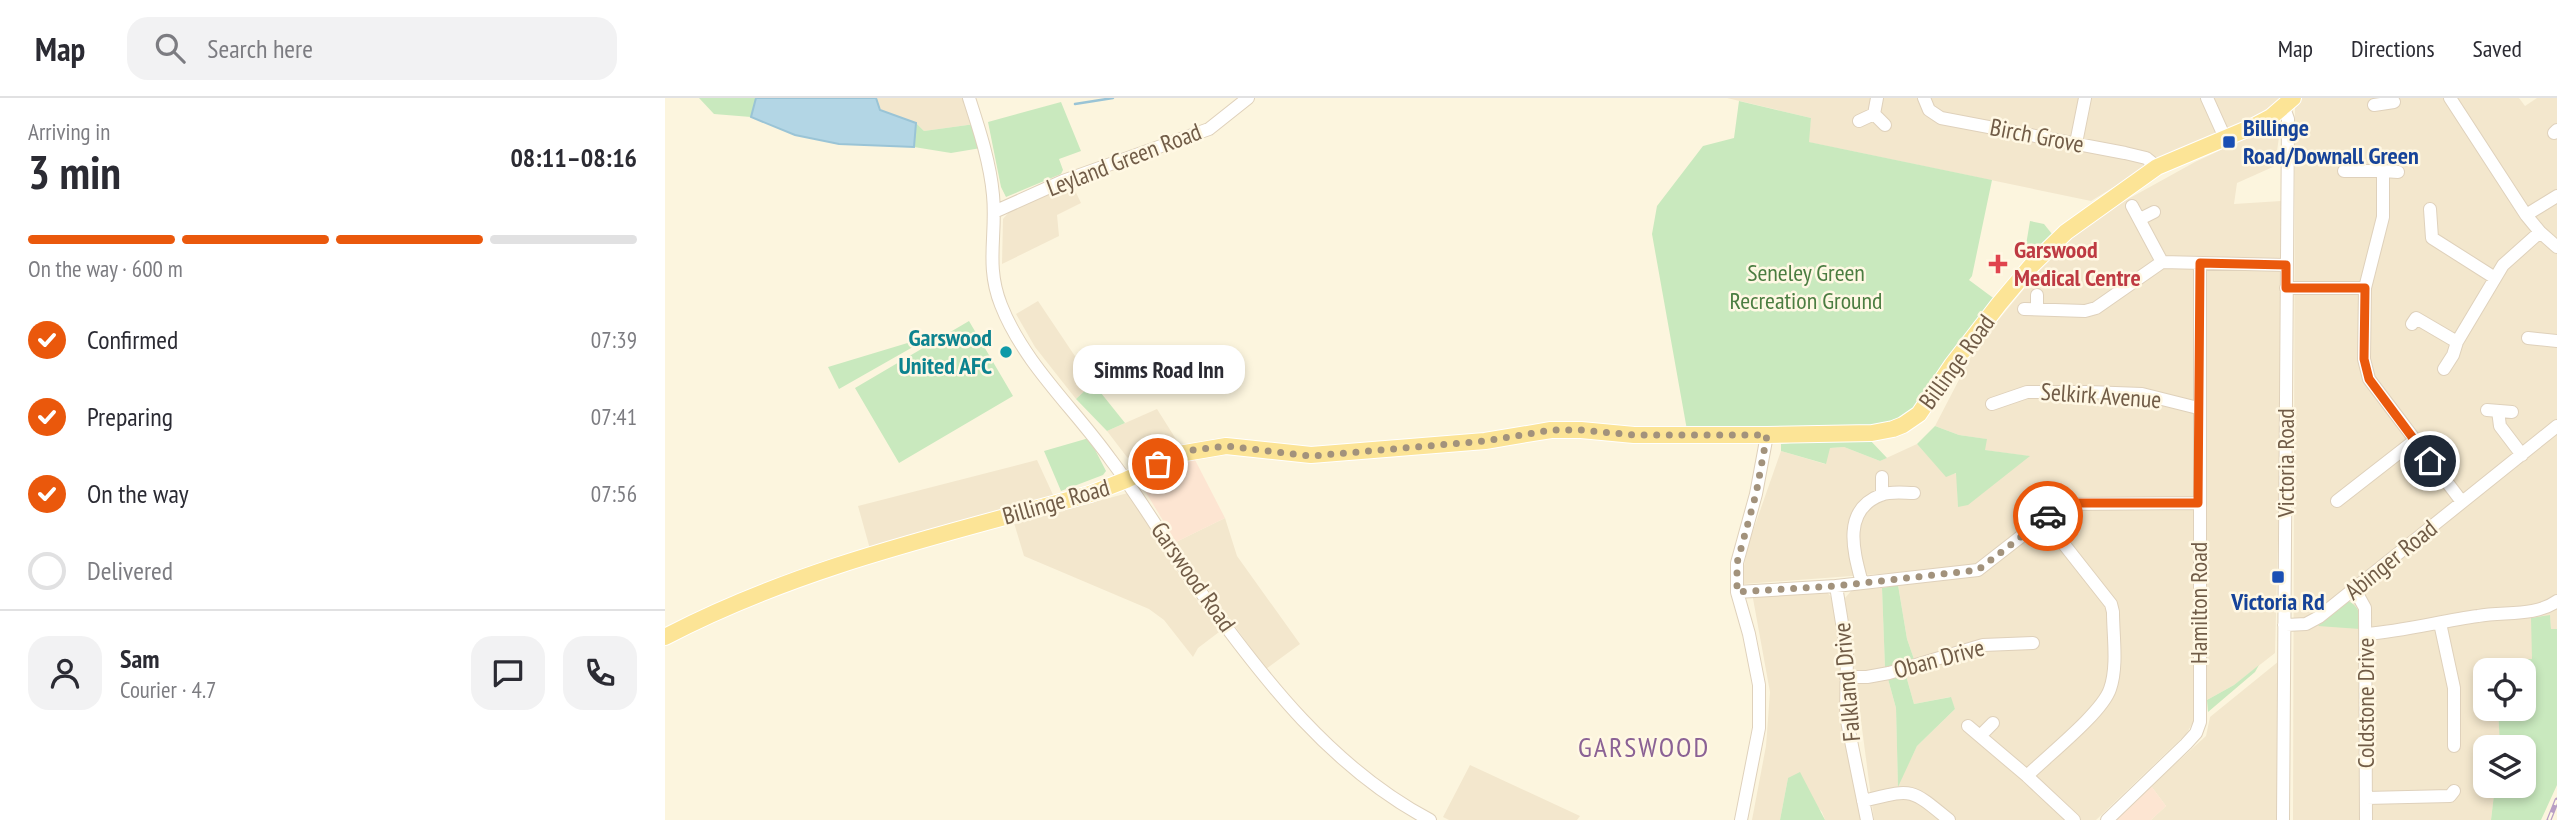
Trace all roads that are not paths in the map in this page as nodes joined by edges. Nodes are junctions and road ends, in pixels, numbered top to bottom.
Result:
1 (969, 98) edge
2 (1248, 98) edge
3 (1877, 98) edge
4 (1924, 98) edge
5 (2085, 98) edge
6 (2207, 98) edge
7 (2450, 98) edge
8 (2288, 103) edge
9 (1874, 114) junction
10 (1859, 121) dead end
11 (1885, 125) dead end
12 (2225, 138) junction
13 (2076, 143) junction
14 (2157, 167) junction
15 (2344, 171) dead end
16 (2383, 171) junction
17 (2397, 172) dead end
18 (2557, 196) edge
19 (2132, 206) dead end
20 (994, 212) junction
21 (2154, 212) dead end
22 (2433, 213) dead end
23 (2526, 215) junction
24 (2140, 219) junction
25 (2540, 232) junction
26 (2557, 247) edge
27 (2162, 262) junction
28 (2200, 263) junction
29 (2286, 265) junction
30 (2495, 278) junction
31 (2286, 288) junction
32 (2365, 288) junction
33 (2037, 295) dead end
34 (2413, 319) dead end
35 (2557, 341) edge
36 (2457, 342) junction
37 (2535, 343) dead end
38 (2444, 369) dead end
39 (1999, 386) dead end
40 (2198, 408) junction
41 (2512, 412) dead end
42 (2557, 426) edge
43 (1767, 435) junction
44 (2414, 441) junction
45 (2522, 455) junction
46 (1881, 477) dead end
47 (1126, 481) junction
48 (1914, 493) dead end
49 (2340, 493) dead end
50 (1882, 494) junction
51 (2462, 502) junction
52 (2198, 503) junction
53 (2044, 519) junction
54 (1862, 583) junction
55 (1836, 586) junction
56 (2355, 590) junction
57 (1737, 592) junction
58 (2557, 601) edge
59 (2441, 623) junction
60 (2284, 625) junction
61 (2366, 634) junction
62 (665, 636) edge
63 (2033, 643) dead end
64 (1846, 677) junction
65 (1993, 723) dead end
66 (1968, 726) dead end
67 (1980, 736) junction
68 (2451, 740) dead end
69 (2027, 776) junction
70 (2453, 796) dead end
71 (2366, 798) junction
72 (1863, 801) junction
73 (2114, 818) edge
74 (1430, 820) edge
75 (1741, 820) edge
76 (1867, 820) edge
77 (1949, 820) edge
78 (2074, 820) edge
79 (2283, 820) edge
80 (2366, 820) edge

1 - 20 street, Garswood Road
2 - 20 street, Leyland Green Road
3 - 9 street
4 - 13 street, Birch Grove
5 - 13 street
6 - 12 street
7 - 23 street
8 - 12 main road, Billinge Road
8 - 29 street, Victoria Road
9 - 10 street
9 - 11 street
12 - 14 main road, Billinge Road
13 - 14 street, Birch Grove
14 - 43 main road, Billinge Road
15 - 16 street
16 - 17 street
16 - 32 street
18 - 23 street
19 - 24 street
20 - 47 street, Garswood Road
21 - 24 street
22 - 30 street
23 - 25 street
24 - 27 street
25 - 26 street
25 - 30 street
27 - 28 street
27 - 33 street
28 - 29 street
28 - 40 street, Hamilton Road
29 - 31 street, Victoria Road
30 - 36 street
31 - 32 street
31 - 60 street, Victoria Road
32 - 44 street
34 - 36 street
35 - 37 street
36 - 38 street
39 - 40 street, Selkirk Avenue
40 - 52 street, Hamilton Road
41 - 45 street
42 - 45 street, Abinger Road
43 - 47 main road, Billinge Road
43 - 57 street
44 - 49 street
44 - 51 street
45 - 51 street, Abinger Road
46 - 50 street
47 - 62 main road, Billinge Road
47 - 74 street, Garswood Road
48 - 50 street
50 - 54 street
51 - 56 street, Abinger Road
52 - 53 street
52 - 73 street, Hamilton Road
53 - 54 street
53 - 69 street
54 - 55 street
55 - 57 street
55 - 64 street, Falkland Drive
56 - 60 street, Abinger Road
56 - 61 street, Coldstone Drive
57 - 75 street
58 - 59 street
59 - 61 street
59 - 68 street
60 - 79 street, Victoria Road
61 - 71 street, Coldstone Drive
63 - 64 street, Oban Drive
64 - 72 street, Falkland Drive
65 - 67 street
66 - 67 street
67 - 69 street
69 - 78 street
70 - 71 street
71 - 80 street, Coldstone Drive
72 - 76 street, Falkland Drive
72 - 77 street

